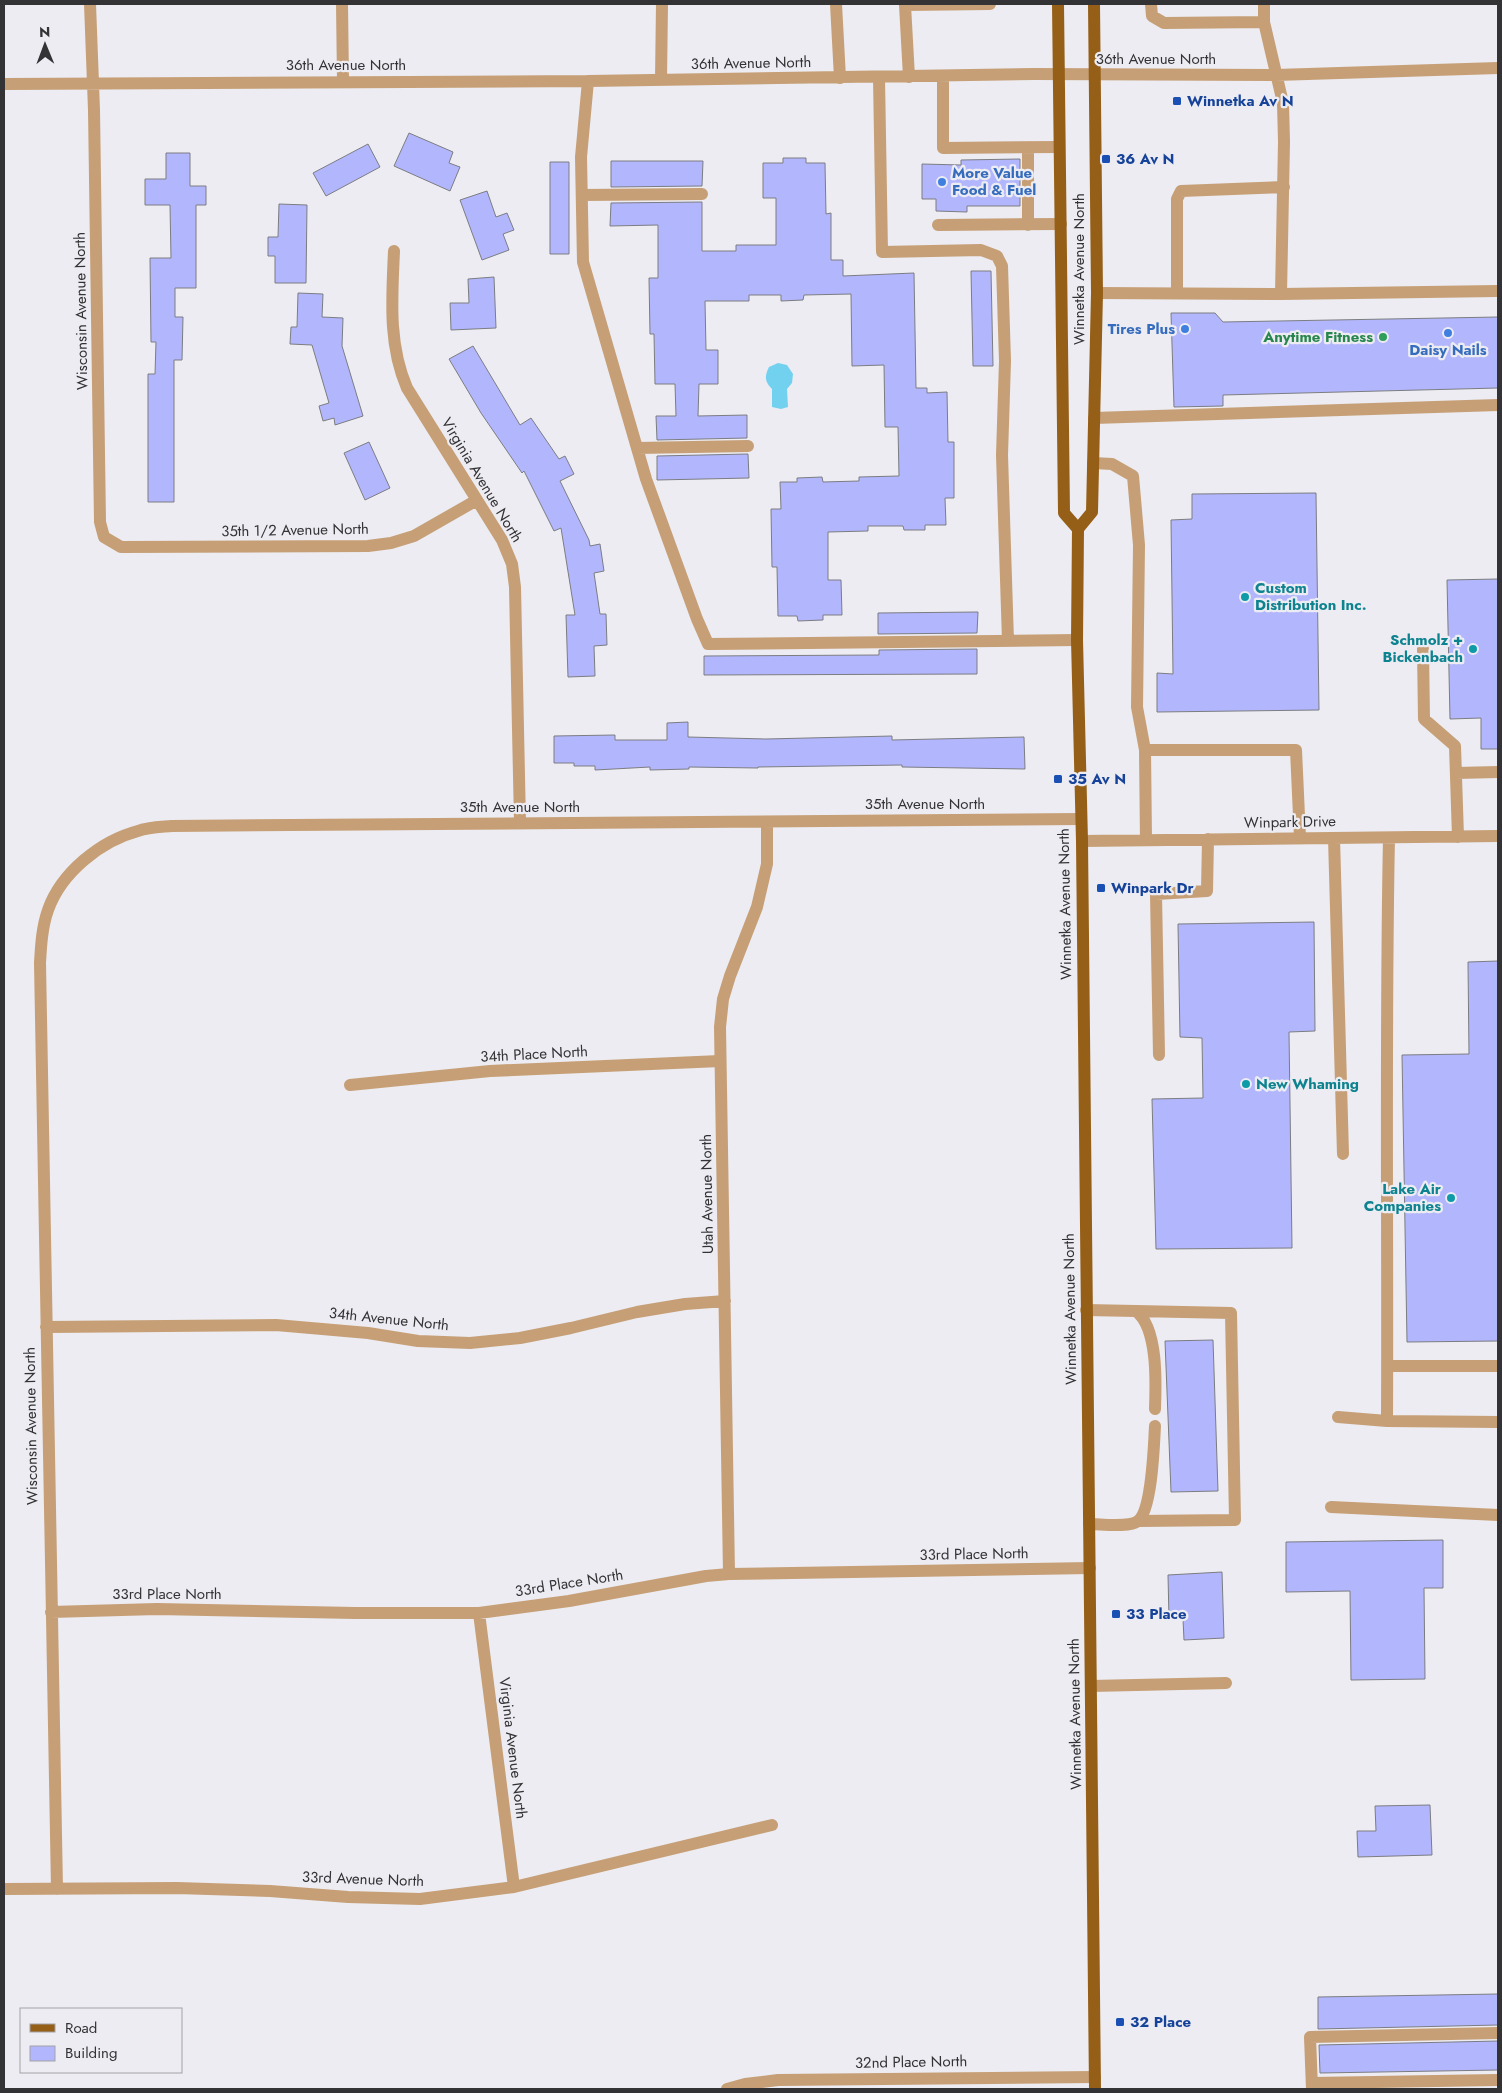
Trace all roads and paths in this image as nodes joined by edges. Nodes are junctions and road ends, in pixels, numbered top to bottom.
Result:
1 (90, 4) edge
2 (342, 4) edge
3 (662, 4) edge
4 (836, 4) edge
5 (990, 4) edge
6 (1058, 4) edge
7 (1094, 4) edge
8 (1151, 4) edge
9 (1264, 4) edge
10 (1264, 22) junction
11 (1498, 68) edge
12 (1095, 74) junction
13 (1059, 75) junction
14 (1276, 75) junction
15 (943, 76) junction
16 (909, 77) junction
17 (840, 78) junction
18 (879, 78) junction
19 (661, 80) junction
20 (343, 81) junction
21 (588, 81) junction
22 (4, 84) edge
23 (93, 84) junction
24 (1059, 147) junction
25 (1028, 148) junction
26 (1284, 187) junction
27 (702, 194) dead end
28 (582, 195) junction
29 (1028, 224) junction
30 (1060, 224) junction
31 (938, 226) dead end
32 (394, 251) dead end
33 (1498, 291) edge
34 (1097, 293) junction
35 (1177, 293) junction
36 (1282, 294) junction
37 (1498, 405) edge
38 (1094, 418) junction
39 (748, 446) dead end
40 (637, 448) junction
41 (1093, 462) junction
42 (477, 500) junction
43 (1078, 529) junction
44 (104, 537) joint
45 (1077, 640) junction
46 (1008, 641) junction
47 (1423, 649) dead end
48 (1145, 750) junction
49 (1498, 772) edge
50 (1456, 773) junction
51 (1080, 819) junction
52 (767, 822) junction
53 (520, 823) junction
54 (1498, 836) edge
55 (1458, 837) junction
56 (1300, 838) junction
57 (1334, 838) junction
58 (1389, 838) junction
59 (1208, 839) junction
60 (1146, 840) junction
61 (1082, 841) junction
62 (40, 964) joint
63 (1159, 1055) dead end
64 (720, 1061) junction
65 (350, 1085) dead end
66 (1343, 1154) dead end
67 (725, 1301) junction
68 (1086, 1310) junction
69 (1136, 1311) junction
70 (46, 1327) junction
71 (1387, 1366) junction
72 (1498, 1366) edge
73 (1155, 1409) dead end
74 (1338, 1417) dead end
75 (1387, 1421) junction
76 (1498, 1422) edge
77 (1155, 1426) dead end
78 (1332, 1507) dead end
79 (1498, 1515) edge
80 (1138, 1521) junction
81 (1089, 1524) junction
82 (1090, 1568) junction
83 (729, 1574) junction
84 (51, 1612) junction
85 (479, 1613) junction
86 (1226, 1683) dead end
87 (1091, 1686) junction
88 (772, 1825) dead end
89 (514, 1887) junction
90 (4, 1889) edge
91 (57, 1889) junction
92 (1498, 2033) edge
93 (1498, 2080) edge
94 (1095, 2083) edge
95 (798, 2085) edge
96 (1312, 2086) edge
97 (727, 2089) edge

1 - 23 street, Wisconsin Avenue North
2 - 20 street
3 - 19 street
4 - 17 street
5 - 16 street
6 - 13 main road, Winnetka Avenue North
7 - 12 main road, Winnetka Avenue North
8 - 10 street
9 - 10 street
10 - 14 street
11 - 14 street, 36th Avenue North
12 - 13 street, 36th Avenue North
12 - 14 street, 36th Avenue North
12 - 34 main road, Winnetka Avenue North
13 - 15 street, 36th Avenue North
13 - 24 main road, Winnetka Avenue North
14 - 26 street
15 - 16 street, 36th Avenue North
15 - 25 street
16 - 18 street, 36th Avenue North
17 - 18 street, 36th Avenue North
17 - 19 street, 36th Avenue North
18 - 46 street
19 - 21 street, 36th Avenue North
20 - 21 street, 36th Avenue North
20 - 23 street, 36th Avenue North
21 - 28 street
22 - 23 street, 36th Avenue North
23 - 44 street, Wisconsin Avenue North
24 - 25 street
24 - 30 main road, Winnetka Avenue North
25 - 29 street
26 - 35 street
26 - 36 street
27 - 28 street
28 - 40 street
29 - 30 street
29 - 31 street
30 - 43 main road, Winnetka Avenue North
32 - 42 street, Virginia Avenue North
33 - 36 street
34 - 35 street
34 - 38 main road, Winnetka Avenue North
35 - 36 street
37 - 38 street
38 - 41 main road, Winnetka Avenue North
39 - 40 street
40 - 46 street
41 - 43 main road, Winnetka Avenue North
41 - 48 street
42 - 44 street, 35th 1/2 Avenue North
42 - 53 street, Virginia Avenue North
43 - 45 main road, Winnetka Avenue North
45 - 46 street
45 - 51 main road, Winnetka Avenue North
47 - 50 street
48 - 56 street
48 - 60 street
49 - 50 street
50 - 55 street
51 - 52 street, 35th Avenue North
51 - 61 main road, Winnetka Avenue North
52 - 53 street, 35th Avenue North
52 - 64 street, Utah Avenue North
53 - 62 street, 35th Avenue North
54 - 55 street, Winpark Drive
55 - 58 street, Winpark Drive
56 - 57 street, Winpark Drive
56 - 59 street, Winpark Drive
57 - 58 street, Winpark Drive
57 - 66 street
58 - 71 street
59 - 60 street, Winpark Drive
59 - 63 street
60 - 61 street, Winpark Drive
61 - 68 main road, Winnetka Avenue North
62 - 70 street, Wisconsin Avenue North
64 - 65 street, 34th Place North
64 - 67 street, Utah Avenue North
67 - 70 street, 34th Avenue North
67 - 83 street, Utah Avenue North
68 - 69 street
68 - 81 main road, Winnetka Avenue North
69 - 73 street
69 - 80 street
70 - 84 street, Wisconsin Avenue North
71 - 72 street
71 - 75 street
74 - 75 street
75 - 76 street
77 - 80 street
78 - 79 street
80 - 81 street
81 - 82 main road, Winnetka Avenue North
82 - 83 street, 33rd Place North
82 - 87 main road, Winnetka Avenue North
83 - 85 street, 33rd Place North
84 - 85 street, 33rd Place North
84 - 91 street, Wisconsin Avenue North
85 - 89 street, Virginia Avenue North
86 - 87 street
87 - 94 main road, Winnetka Avenue North
88 - 89 street, 33rd Avenue North
89 - 91 street, 33rd Avenue North
90 - 91 street, 33rd Avenue North
92 - 96 street
93 - 96 street
94 - 95 street, 32nd Place North
95 - 97 street, 32nd Place North

